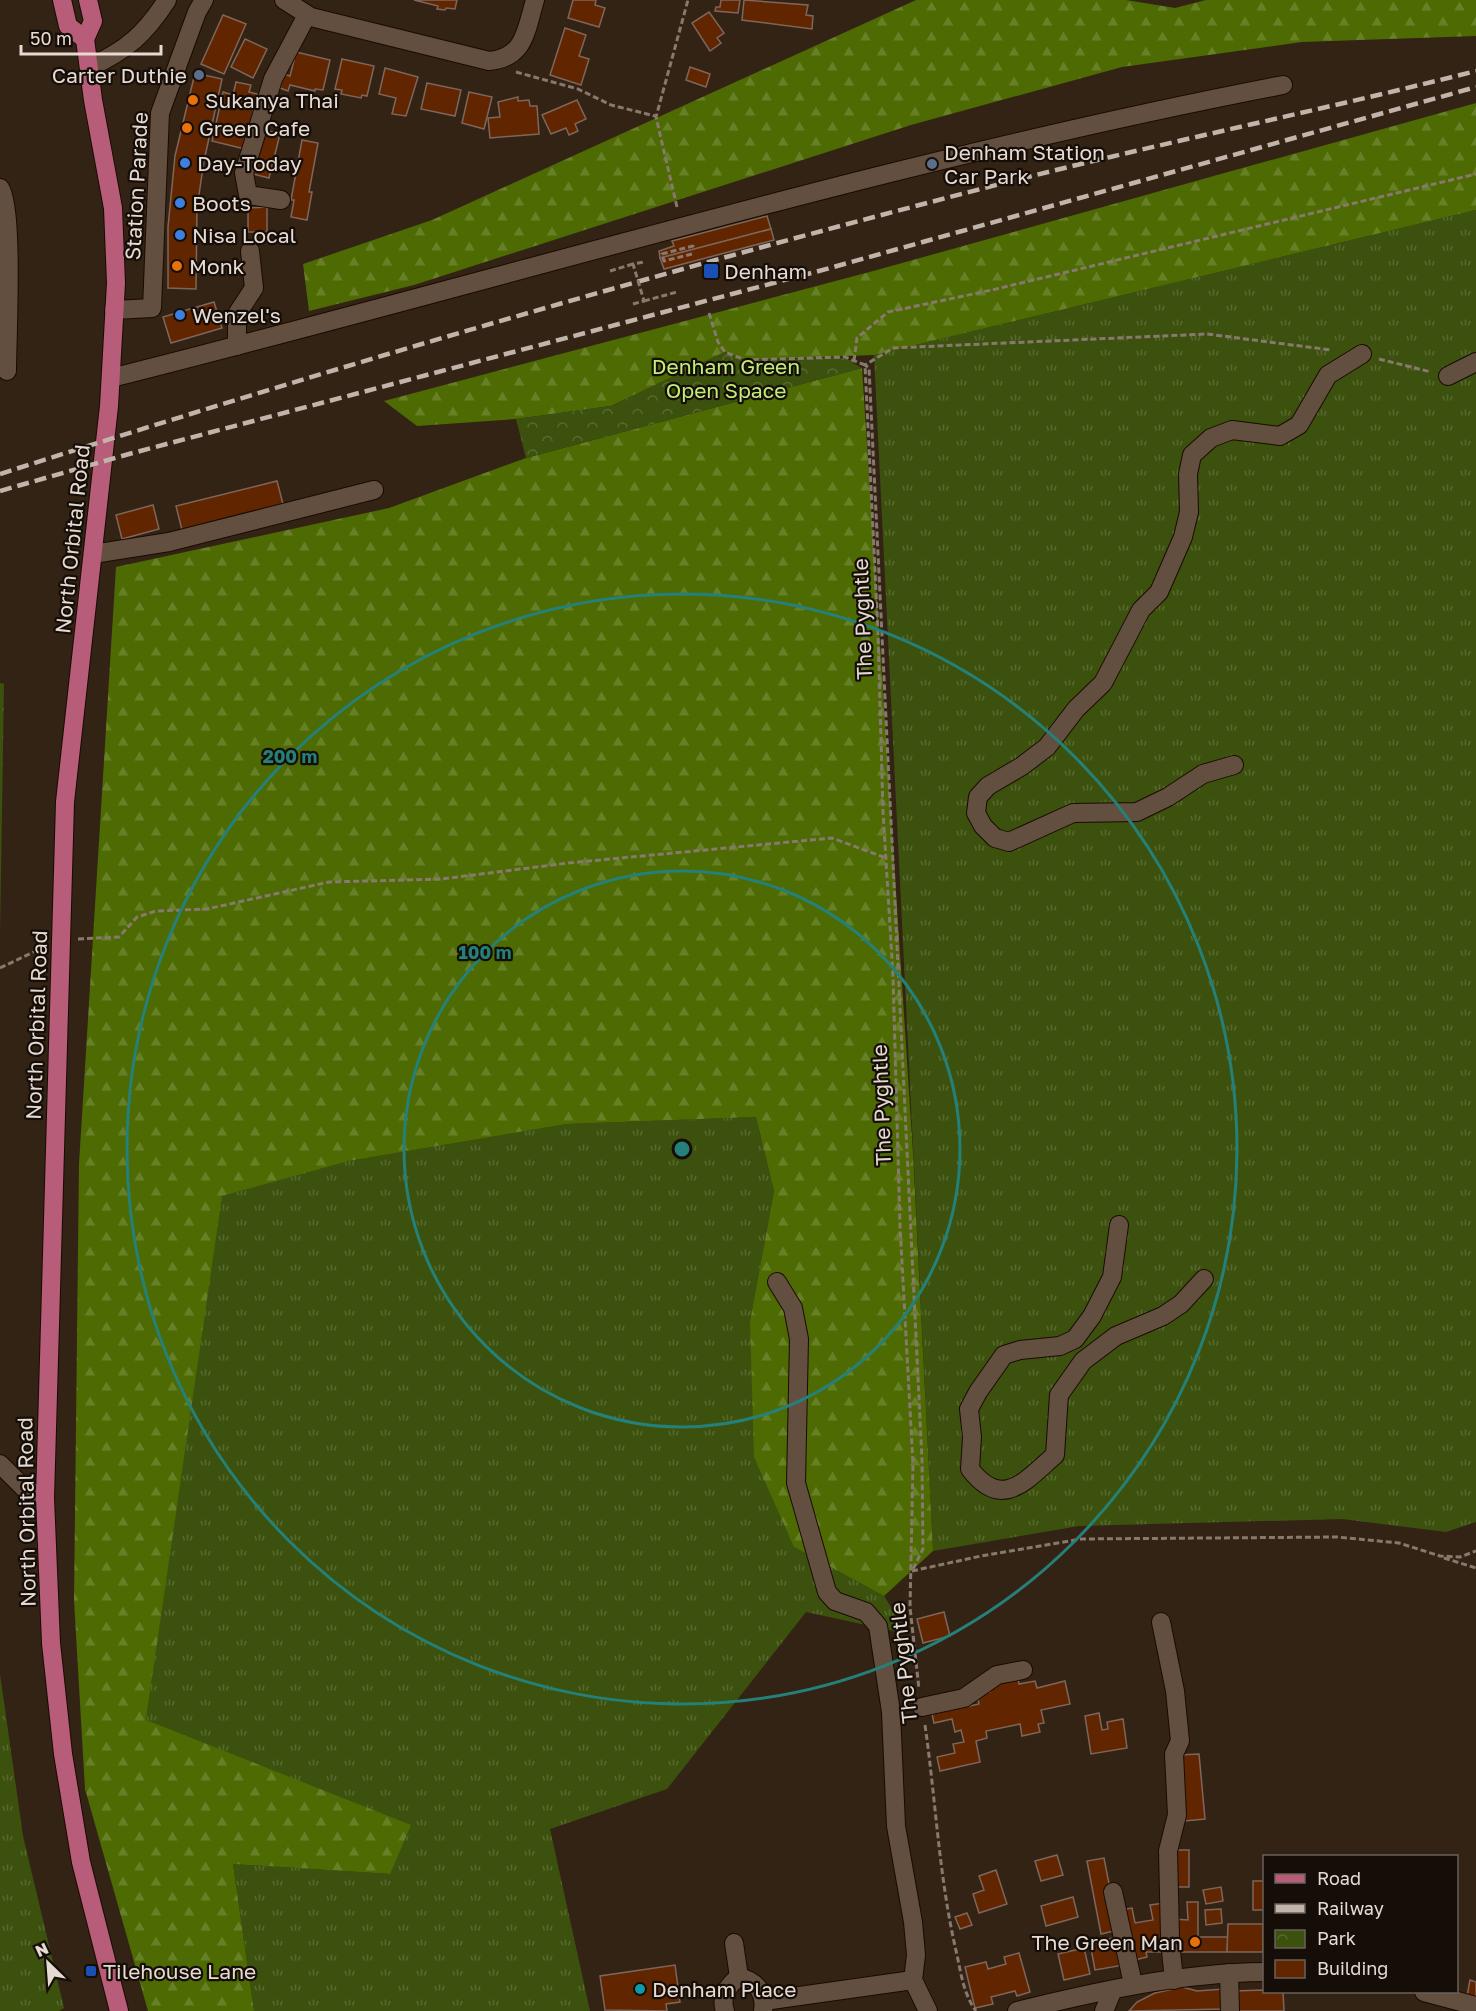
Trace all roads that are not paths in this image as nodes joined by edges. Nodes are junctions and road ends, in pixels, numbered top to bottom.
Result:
1 (62, 0) edge
2 (88, 0) edge
3 (167, 0) edge
4 (204, 0) edge
5 (284, 0) edge
6 (535, 0) edge
7 (307, 15) junction
8 (85, 39) junction
9 (90, 67) junction
10 (1283, 85) dead end
11 (0, 188) edge
12 (281, 200) dead end
13 (249, 251) dead end
14 (114, 310) junction
15 (237, 346) junction
16 (1362, 354) road end
17 (1476, 362) edge
18 (7, 371) dead end
19 (1448, 376) road end
20 (111, 378) junction
21 (374, 490) dead end
22 (93, 554) junction
23 (1234, 765) dead end
24 (1119, 1225) dead end
25 (1204, 1280) dead end
26 (777, 1282) dead end
27 (0, 1464) edge
28 (45, 1498) junction
29 (1161, 1622) dead end
30 (1023, 1670) dead end
31 (922, 1707) road end
32 (1113, 1892) dead end
33 (734, 1943) dead end
34 (1228, 1972) junction
35 (1263, 1972) edge
36 (739, 1977) junction
37 (913, 1980) junction
38 (1174, 1980) junction
39 (1133, 1984) junction
40 (1112, 1992) junction
41 (1429, 1993) edge
42 (764, 2006) edge
43 (1476, 2006) edge
44 (119, 2011) edge
45 (725, 2011) edge
46 (928, 2011) edge
47 (1017, 2011) edge
48 (1104, 2011) edge
49 (1230, 2011) edge

1 - 8 main road
2 - 8 main road, North Orbital Road
3 - 9 street
4 - 14 street, Station Parade
5 - 7 street
6 - 7 street
7 - 12 street
8 - 9 main road, North Orbital Road
9 - 14 main road, North Orbital Road
10 - 15 street
11 - 18 street
13 - 15 street
14 - 20 main road, North Orbital Road
15 - 20 street
16 - 23 street
17 - 19 street
20 - 22 main road, North Orbital Road
21 - 22 street
22 - 28 main road, North Orbital Road
24 - 25 street
26 - 37 street
27 - 28 street
28 - 44 main road, North Orbital Road
29 - 38 street
30 - 31 street
32 - 39 street
33 - 36 street
34 - 35 street
34 - 38 street
34 - 49 street
36 - 42 street
36 - 45 street
37 - 42 street
37 - 46 street
38 - 39 street
39 - 40 street
40 - 47 street
40 - 48 street
41 - 43 street

